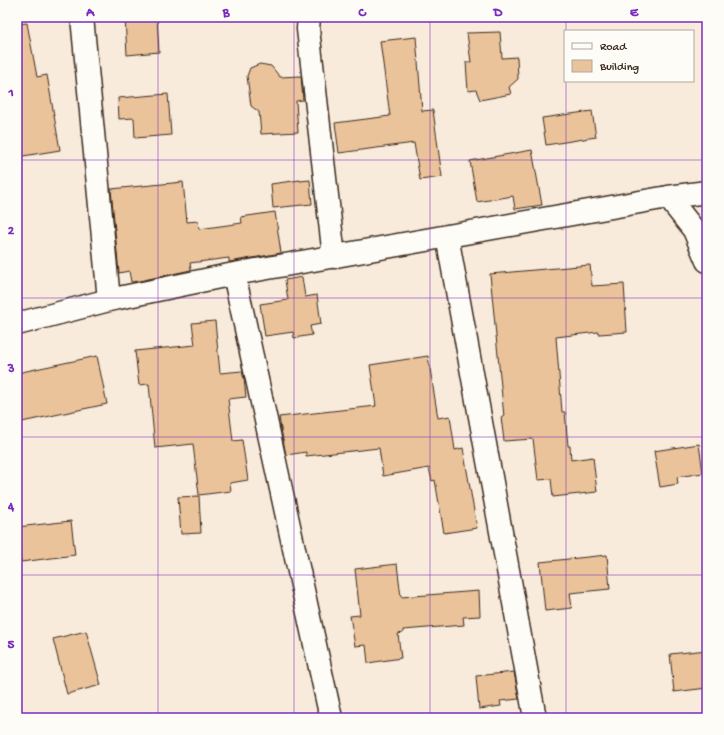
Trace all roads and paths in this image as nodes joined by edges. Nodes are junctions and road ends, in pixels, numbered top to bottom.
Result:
1 (82, 17) edge
2 (309, 17) edge
3 (707, 192) edge
4 (668, 197) junction
5 (447, 236) junction
6 (334, 257) junction
7 (707, 261) edge
8 (234, 274) junction
9 (109, 300) junction
10 (17, 324) edge
11 (331, 718) edge
12 (535, 718) edge

1 - 9 street
2 - 6 street
3 - 4 street
4 - 5 street
4 - 7 street
5 - 6 street
5 - 12 street
6 - 8 street
8 - 9 street
8 - 11 street
9 - 10 street

